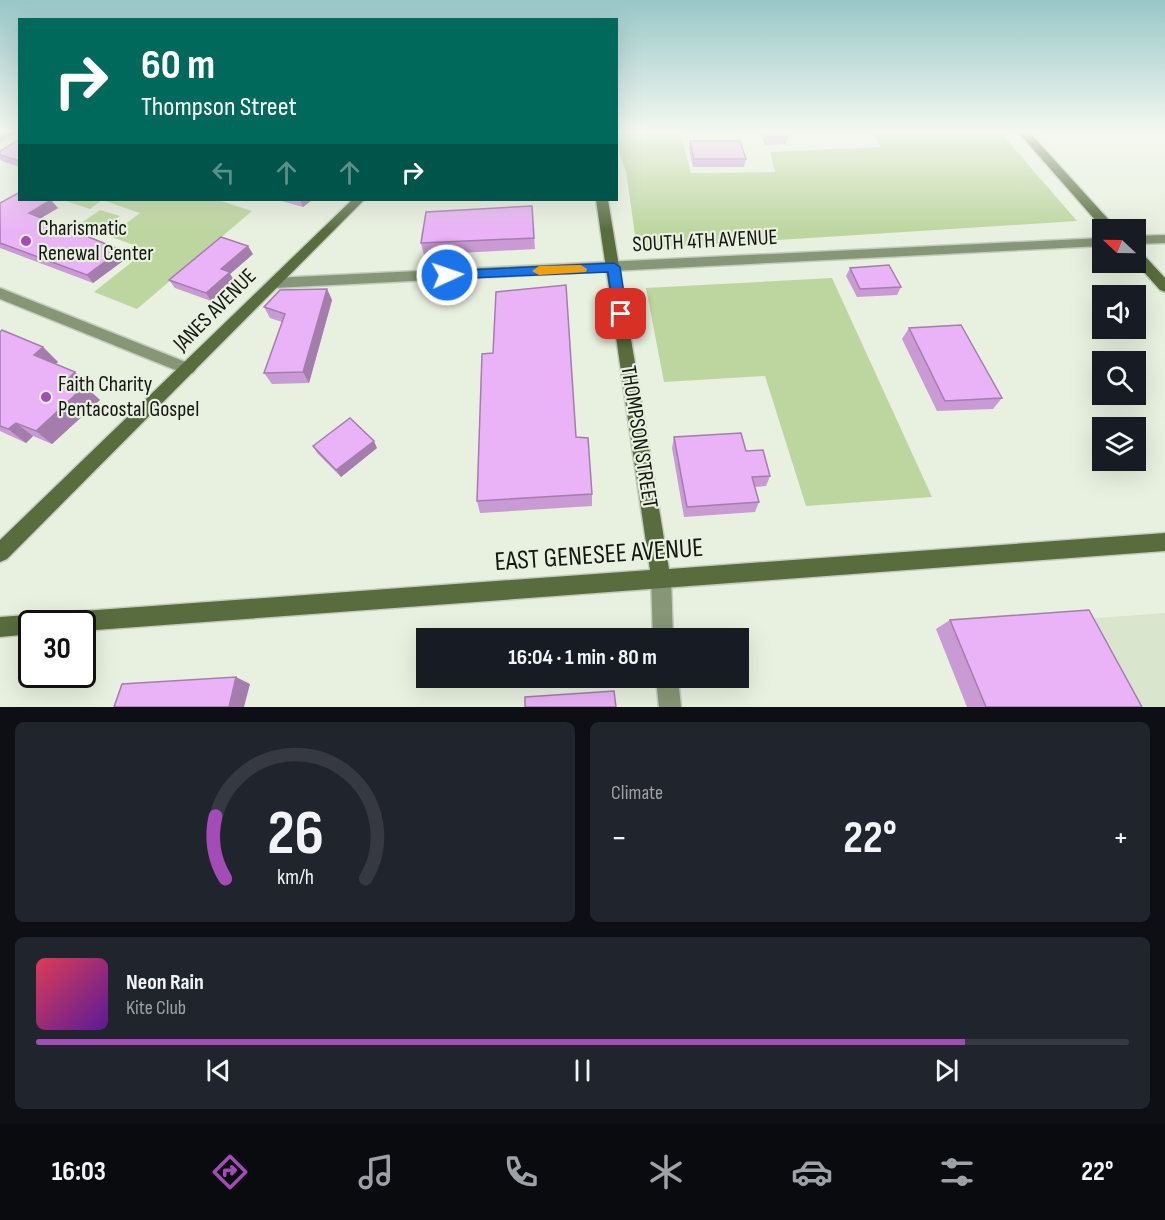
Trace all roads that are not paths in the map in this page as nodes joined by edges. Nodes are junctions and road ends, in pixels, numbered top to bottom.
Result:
1 (1053, 165) edge
2 (357, 201) edge
3 (602, 201) edge
4 (1102, 219) edge
5 (1165, 239) edge
6 (1146, 240) edge
7 (1092, 243) edge
8 (1146, 266) edge
9 (614, 267) junction
10 (274, 283) junction
11 (1165, 287) edge
12 (0, 293) edge
13 (188, 369) junction
14 (1165, 542) edge
15 (0, 553) edge
16 (661, 577) junction
17 (96, 620) edge
18 (18, 625) edge
19 (0, 627) edge
20 (663, 628) edge
21 (668, 688) edge
22 (670, 707) edge

1 - 4 street
2 - 10 street, JANES AVENUE
3 - 9 street, THOMPSON STREET
5 - 6 street
7 - 9 street, SOUTH 4TH AVENUE
8 - 11 street
9 - 10 street, SOUTH 4TH AVENUE
9 - 16 street, THOMPSON STREET
10 - 13 street, JANES AVENUE
12 - 13 street
13 - 15 street, JANES AVENUE
14 - 16 street, EAST GENESEE AVENUE
16 - 17 street, EAST GENESEE AVENUE
16 - 20 street, THOMPSON STREET
18 - 19 street
21 - 22 street

